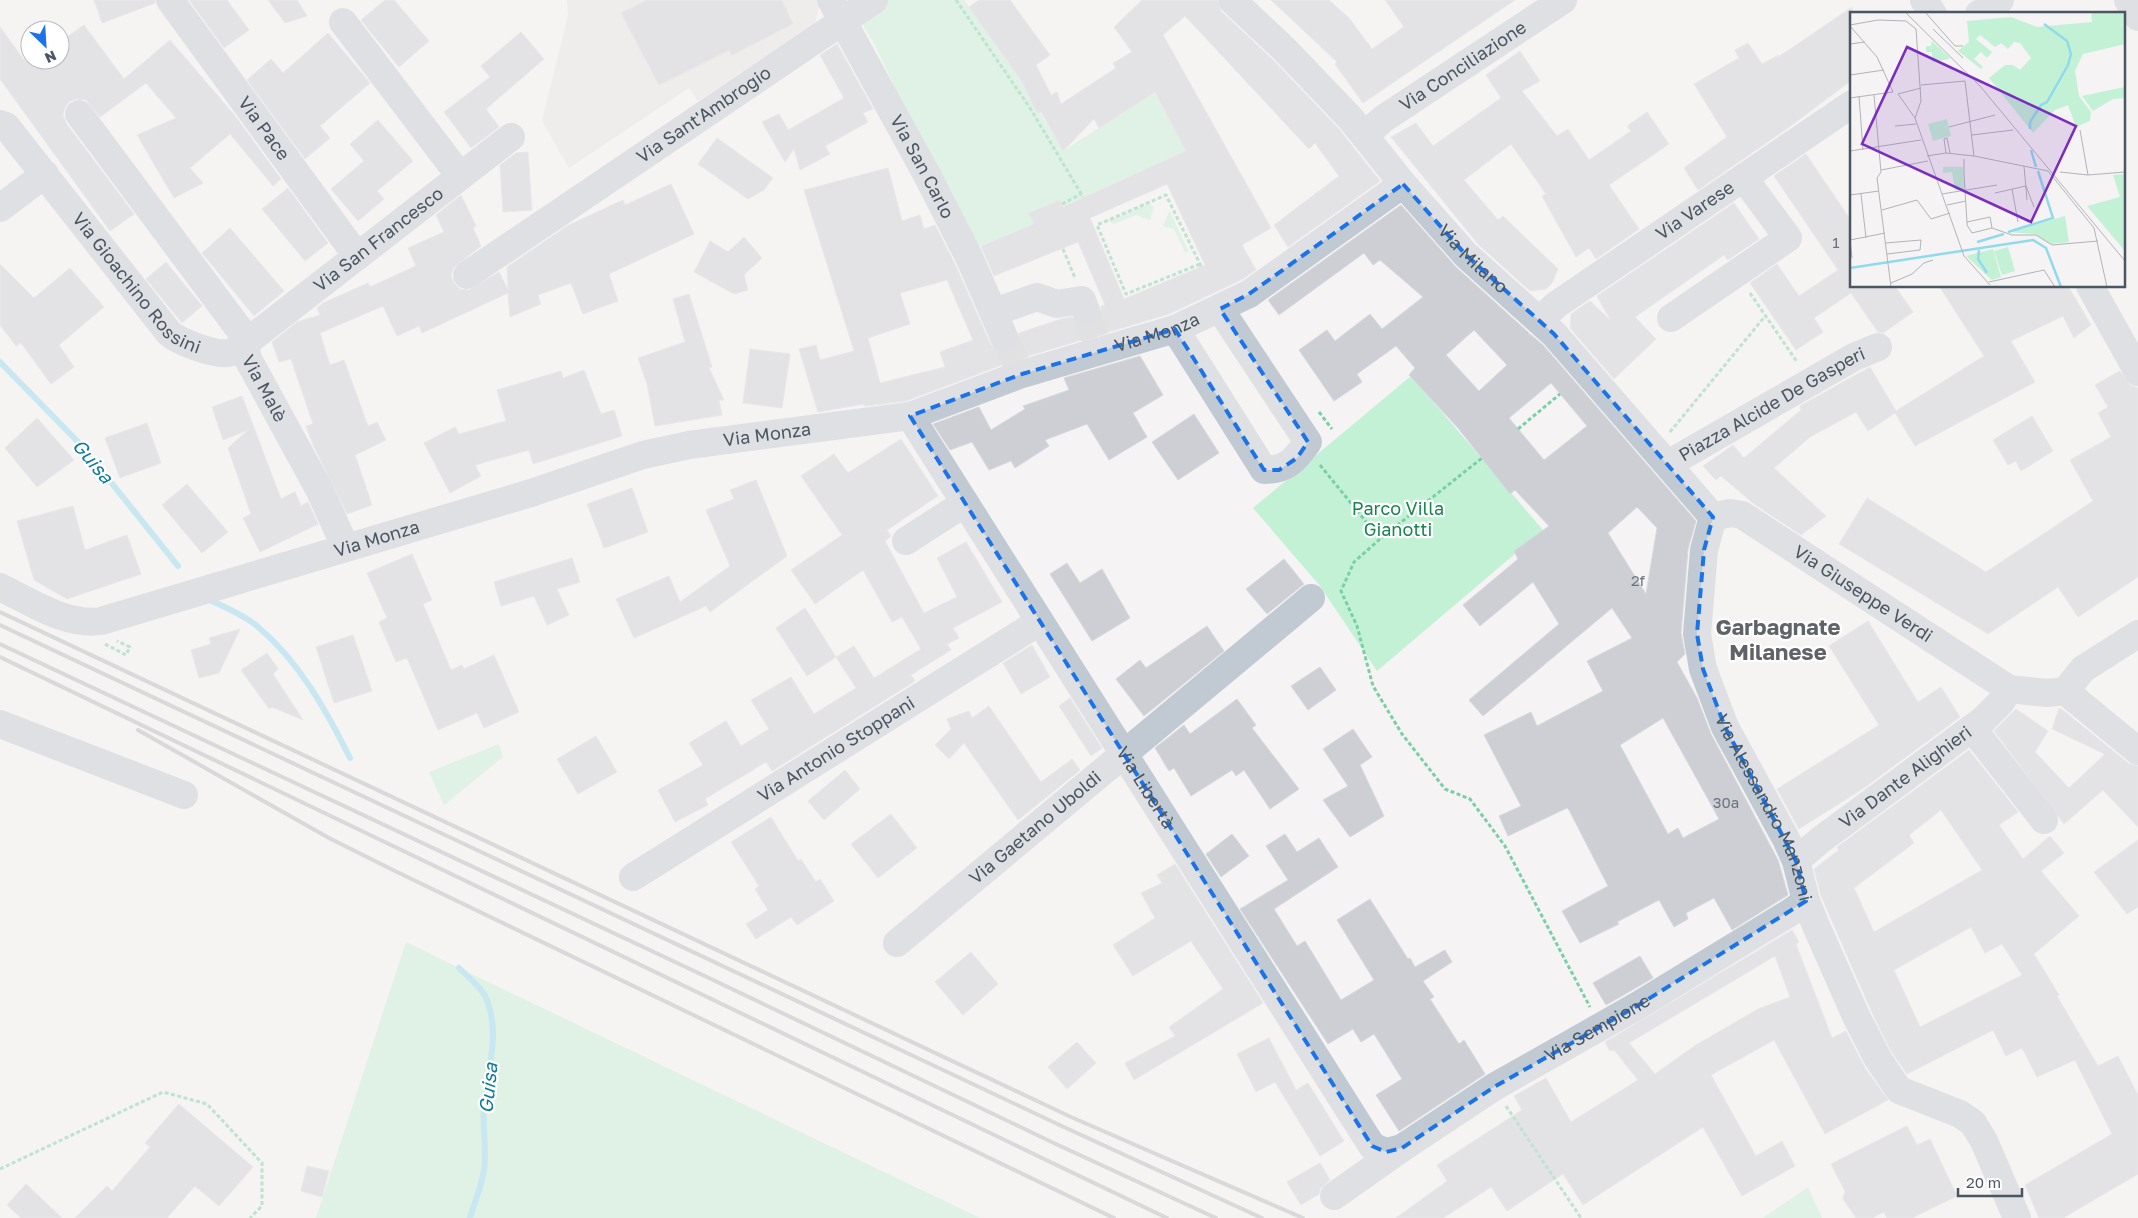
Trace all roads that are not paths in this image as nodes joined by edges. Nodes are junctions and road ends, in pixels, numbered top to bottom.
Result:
1 (170, 0) edge
2 (874, 0) edge
3 (1232, 0) edge
4 (1563, 0) edge
5 (1924, 0) edge
6 (2000, 0) edge
7 (2128, 0) edge
8 (837, 11) edge
9 (1932, 12) edge
10 (1982, 12) edge
11 (2138, 18) edge
12 (343, 22) dead end
13 (1850, 105) edge
14 (78, 114) dead end
15 (0, 124) edge
16 (1365, 135) junction
17 (511, 137) dead end
18 (45, 174) junction
19 (460, 176) junction
20 (1744, 178) junction
21 (1403, 184) junction
22 (0, 208) edge
23 (357, 256) junction
24 (467, 275) dead end
25 (2091, 288) edge
26 (1084, 306) road end
27 (1003, 309) dead end
28 (1220, 309) junction
29 (1671, 318) dead end
30 (1540, 320) junction
31 (1175, 329) junction
32 (1004, 337) tunnel mouth
33 (248, 342) junction
34 (1878, 347) dead end
35 (2138, 372) edge
36 (910, 416) junction
37 (1662, 457) junction
38 (965, 503) junction
39 (1713, 517) junction
40 (906, 541) dead end
41 (346, 548) junction
42 (0, 587) edge
43 (1311, 598) dead end
44 (1040, 622) junction
45 (2138, 634) edge
46 (2009, 690) junction
47 (2065, 691) junction
48 (0, 724) edge
49 (1972, 728) junction
50 (2138, 751) edge
51 (1125, 754) junction
52 (184, 795) dead end
53 (2044, 820) dead end
54 (1796, 861) junction
55 (633, 877) dead end
56 (1806, 901) junction
57 (897, 943) dead end
58 (1394, 1150) junction
59 (1334, 1196) dead end
60 (2017, 1218) edge

1 - 23 street, Via Pace
2 - 8 street, Via Sant'Ambrogio
3 - 16 street, Via Milano
4 - 16 street, Via Conciliazione
5 - 9 street
6 - 10 street
7 - 11 street
8 - 24 street, Via Sant'Ambrogio
8 - 32 street, Via San Carlo
12 - 19 street
13 - 20 street, Via Varese
14 - 33 street, Via Malè
15 - 18 street, Via Gioachino Rossini
16 - 21 street, Via Milano
17 - 19 street, Via San Francesco
18 - 22 street
18 - 33 street, Via Gioachino Rossini
19 - 23 street, Via San Francesco
20 - 29 street
20 - 30 street, Via Varese
21 - 28 street, Via Monza
21 - 30 street, Via Milano
23 - 33 street, Via San Francesco
25 - 35 street
26 - 27 street
28 - 31 street, Via Monza
28 - 31 street
30 - 37 street, Via Milano
31 - 36 street, Via Monza
33 - 41 street, Via Malè
34 - 37 street, Piazza Alcide De Gasperi
36 - 38 street, Via Libertà
36 - 41 street, Via Monza
37 - 39 street, Via Milano
38 - 40 street
38 - 44 street, Via Libertà
39 - 46 street, Via Giuseppe Verdi
39 - 54 street, Via Alessandro Manzoni
41 - 42 street, Via Monza
43 - 51 street, Via Gaetano Uboldi
44 - 51 street, Via Libertà
44 - 55 street, Via Antonio Stoppani
45 - 47 street
46 - 47 street
46 - 49 street, Via Dante Alighieri
47 - 50 street
48 - 52 street
49 - 53 street
49 - 54 street, Via Dante Alighieri
51 - 57 street, Via Gaetano Uboldi
51 - 58 street, Via Libertà
54 - 56 street, Via Alessandro Manzoni
56 - 58 street, Via Sempione
56 - 60 street, Via Alessandro Manzoni
58 - 59 street, Via Sempione

